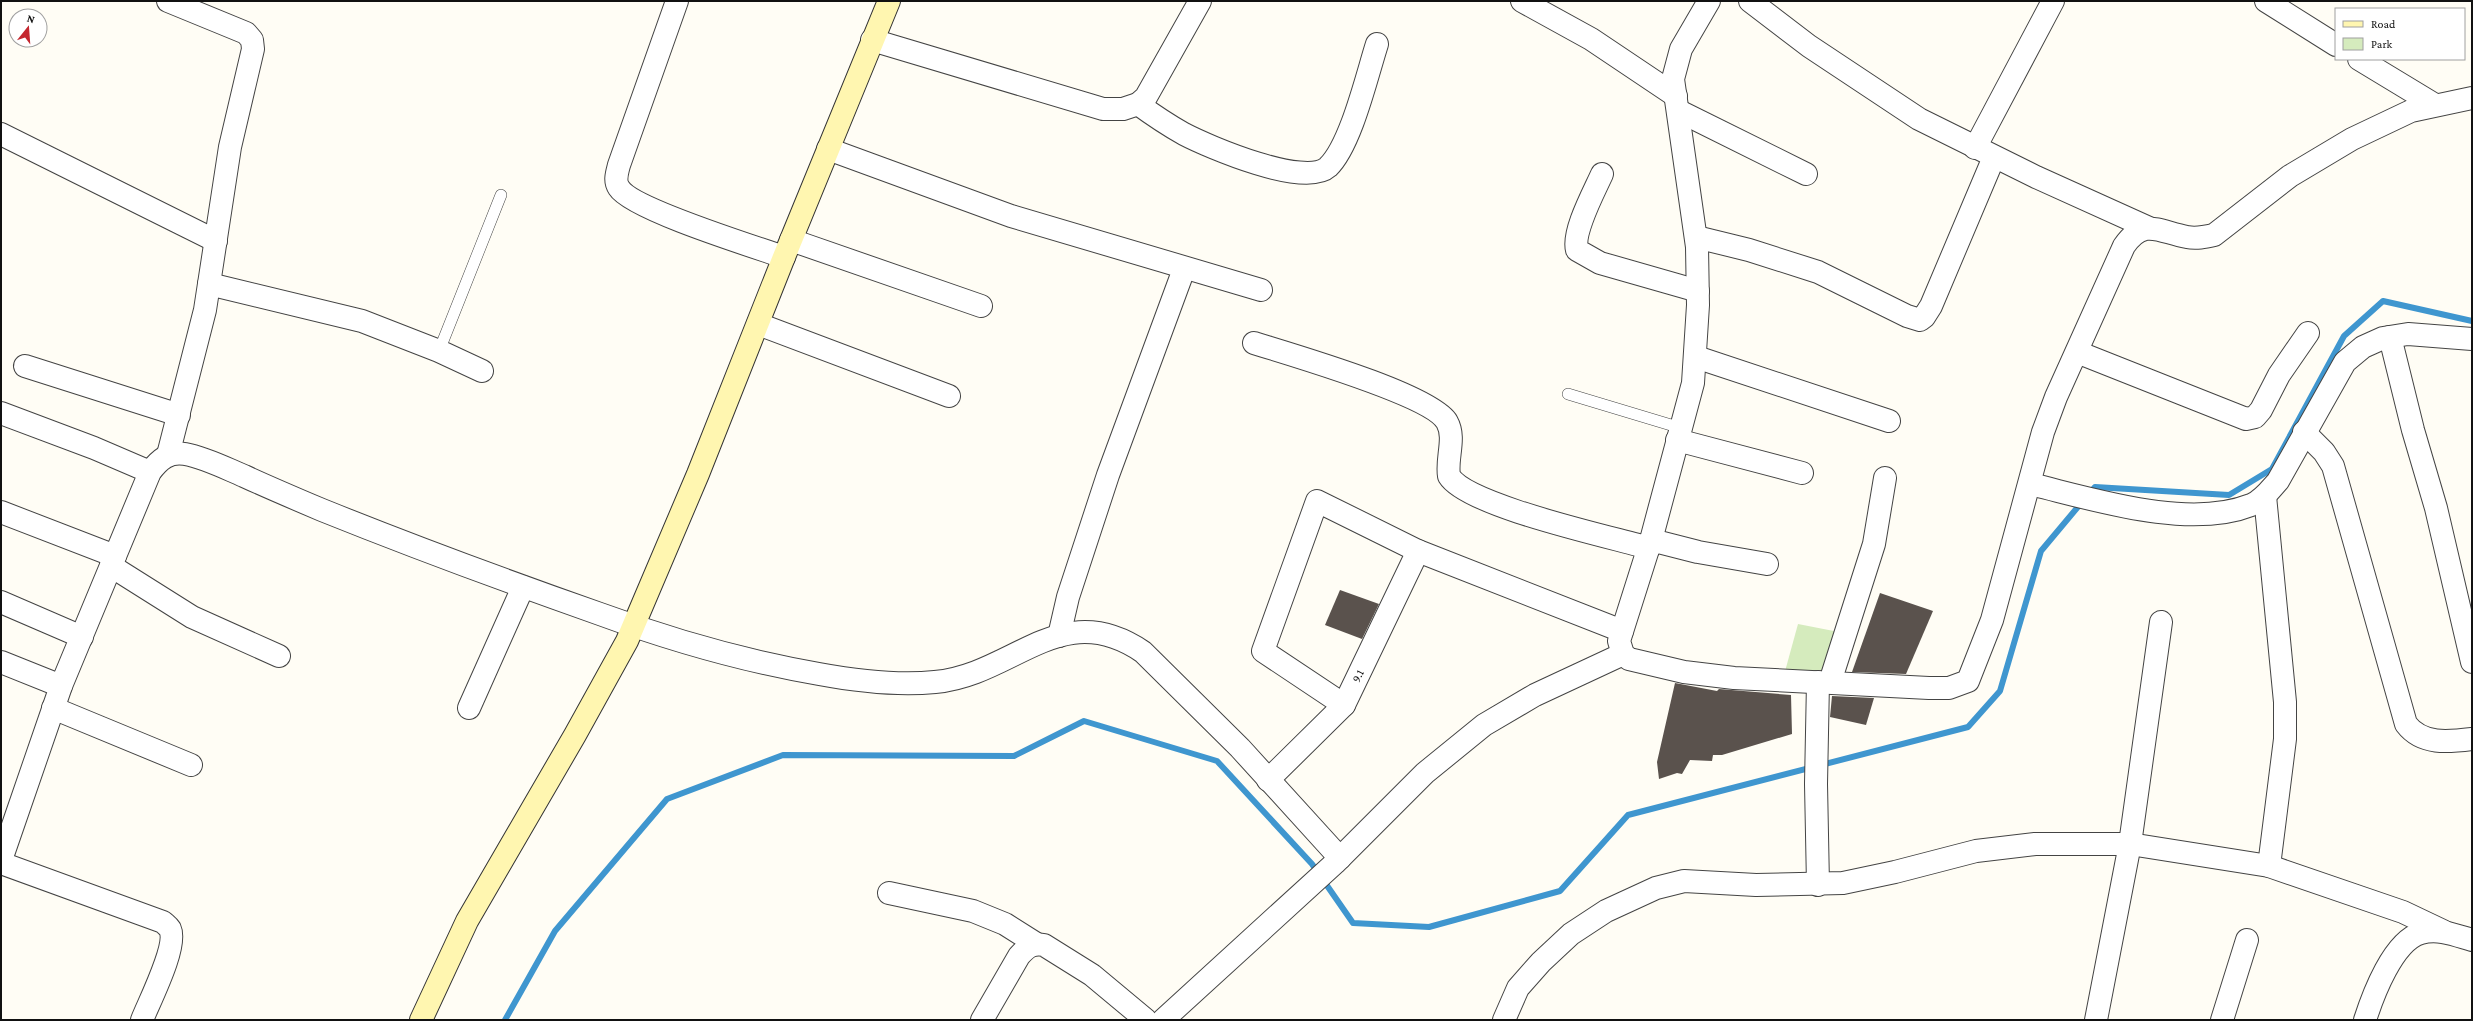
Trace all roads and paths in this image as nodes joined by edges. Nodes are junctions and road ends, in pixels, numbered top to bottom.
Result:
1 (168, 1) edge
2 (677, 1) edge
3 (889, 1) edge
4 (1200, 1) edge
5 (1522, 1) edge
6 (1709, 1) edge
7 (1750, 1) edge
8 (2053, 1) edge
9 (2266, 1) edge
10 (872, 40) junction
11 (1377, 44) dead end
12 (2335, 44) edge
13 (2361, 60) edge
14 (2472, 98) edge
15 (1677, 103) junction
16 (1138, 104) junction
17 (2436, 105) junction
18 (1, 134) edge
19 (828, 149) junction
20 (1984, 152) junction
21 (1602, 174) dead end
22 (1806, 174) dead end
23 (501, 195) dead end
24 (2149, 228) junction
25 (1696, 237) junction
26 (216, 241) junction
27 (788, 248) junction
28 (1184, 269) junction
29 (209, 284) junction
30 (1261, 290) dead end
31 (1698, 291) junction
32 (981, 306) dead end
33 (758, 324) junction
34 (2308, 333) dead end
35 (2390, 337) junction
36 (2472, 339) edge
37 (1254, 343) dead end
38 (439, 351) junction
39 (2077, 352) junction
40 (1696, 357) junction
41 (25, 366) dead end
42 (482, 371) dead end
43 (1568, 394) dead end
44 (949, 396) dead end
45 (1, 413) edge
46 (179, 415) junction
47 (1889, 420) dead end
48 (2304, 432) junction
49 (1679, 434) junction
50 (168, 455) junction
51 (150, 472) junction
52 (1802, 473) dead end
53 (1886, 478) dead end
54 (2030, 484) junction
55 (2265, 496) junction
56 (1, 512) edge
57 (1650, 544) junction
58 (1418, 551) junction
59 (113, 561) junction
60 (1767, 564) dead end
61 (523, 587) junction
62 (1, 602) edge
63 (2161, 622) dead end
64 (633, 626) junction
65 (1622, 631) junction
66 (1059, 636) junction
67 (82, 637) junction
68 (1623, 654) junction
69 (279, 656) dead end
70 (1, 662) edge
71 (2472, 662) edge
72 (1824, 682) junction
73 (61, 686) junction
74 (1344, 705) junction
75 (53, 708) junction
76 (469, 708) dead end
77 (2472, 739) edge
78 (191, 765) dead end
79 (1268, 780) junction
80 (2130, 844) junction
81 (1338, 860) junction
82 (1, 861) edge
83 (2270, 866) junction
84 (1818, 885) junction
85 (889, 893) dead end
86 (2443, 931) junction
87 (2247, 940) dead end
88 (2472, 940) edge
89 (1035, 943) junction
90 (142, 1020) edge
91 (421, 1020) edge
92 (982, 1020) edge
93 (1146, 1020) edge
94 (1163, 1020) edge
95 (1504, 1020) edge
96 (2096, 1020) edge
97 (2222, 1020) edge
98 (2365, 1020) edge

1 - 26 street
2 - 27 street
3 - 10 main road
4 - 16 street
5 - 15 street
6 - 15 street
7 - 20 street
8 - 20 street
9 - 12 street
10 - 16 street
10 - 19 main road
11 - 16 street
13 - 17 street
14 - 17 street
15 - 22 street
15 - 25 street
17 - 24 street
18 - 26 street
19 - 27 main road
19 - 28 street
20 - 24 street
20 - 25 street
21 - 31 street
23 - 38 lane
24 - 39 street
25 - 31 street
26 - 29 street
27 - 32 street
27 - 33 main road
28 - 30 street
28 - 66 street
29 - 38 street
29 - 46 street
31 - 40 street
33 - 44 street
33 - 64 main road
34 - 39 street
35 - 36 street
35 - 48 street
35 - 71 street
37 - 57 street
38 - 42 street
39 - 54 street
40 - 47 street
40 - 49 street
41 - 46 street
43 - 49 lane
45 - 51 street
46 - 50 street
48 - 55 street
48 - 77 street
49 - 52 street
49 - 57 street
50 - 51 street
50 - 61 street
51 - 59 street
53 - 72 street
54 - 55 street
54 - 72 street
55 - 83 street
56 - 59 street
57 - 60 street
57 - 65 street
58 - 65 street
58 - 74 street, 9.1
58 - 74 street
59 - 67 street
59 - 69 street
61 - 64 street
61 - 76 street
62 - 67 street
63 - 80 street
64 - 66 street
64 - 91 main road
65 - 68 street
66 - 79 street
67 - 73 street
68 - 72 street
68 - 81 street
70 - 73 street
72 - 84 street
73 - 75 street
74 - 79 street, 9.1
75 - 78 street
75 - 82 street
79 - 81 street
80 - 83 street
80 - 84 street
80 - 96 street
81 - 94 street
82 - 90 street
83 - 86 street
84 - 95 street
85 - 89 street
86 - 88 street
86 - 98 street
87 - 97 street
89 - 92 street
89 - 93 street

